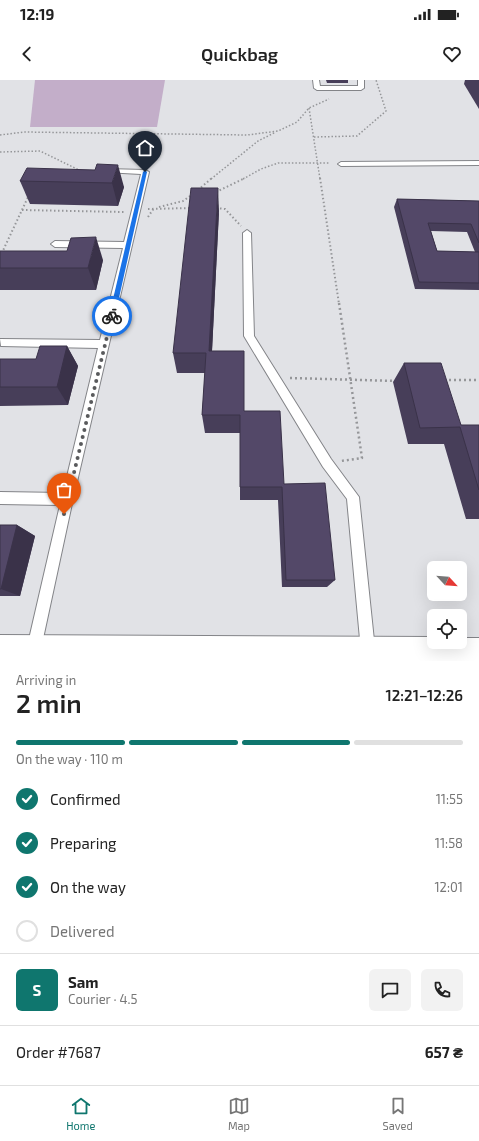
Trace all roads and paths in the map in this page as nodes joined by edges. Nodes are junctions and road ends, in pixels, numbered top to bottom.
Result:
1 (316, 80) edge
2 (361, 80) edge
3 (376, 80) edge
4 (350, 89) junction
5 (309, 108) junction
6 (278, 131) junction
7 (0, 135) edge
8 (314, 137) junction
9 (0, 152) edge
10 (318, 162) junction
11 (479, 163) edge
12 (341, 164) joint
13 (80, 170) joint
14 (32, 188) edge
15 (215, 192) edge
16 (196, 198) edge
17 (183, 201) junction
18 (247, 233) dead end
19 (55, 244) dead end
20 (128, 245) junction
21 (2, 252) junction
22 (10, 253) edge
23 (0, 256) edge
24 (1, 342) edge
25 (105, 344) junction
26 (275, 378) junction
27 (441, 380) edge
28 (479, 380) edge
29 (351, 381) junction
30 (404, 381) edge
31 (327, 463) junction
32 (0, 498) edge
33 (67, 499) junction
34 (0, 649) edge
35 (34, 650) junction
36 (369, 652) junction
37 (479, 652) edge

1 - 4 lane
2 - 4 lane
3 - 8 path
4 - 5 path
5 - 6 path
5 - 8 path
6 - 7 path
6 - 17 path
8 - 10 path
9 - 13 path
10 - 12 path
10 - 15 path
10 - 29 path
11 - 12 lane
13 - 20 lane
14 - 21 path
16 - 17 path
17 - 20 path
18 - 26 lane
19 - 20 lane
20 - 25 lane
21 - 22 path
21 - 23 path
24 - 25 lane
25 - 33 lane
26 - 29 path
26 - 31 lane
27 - 28 path
29 - 30 path
29 - 31 path
31 - 36 lane
32 - 33 lane
33 - 35 lane
34 - 35 street
35 - 36 street
36 - 37 street

